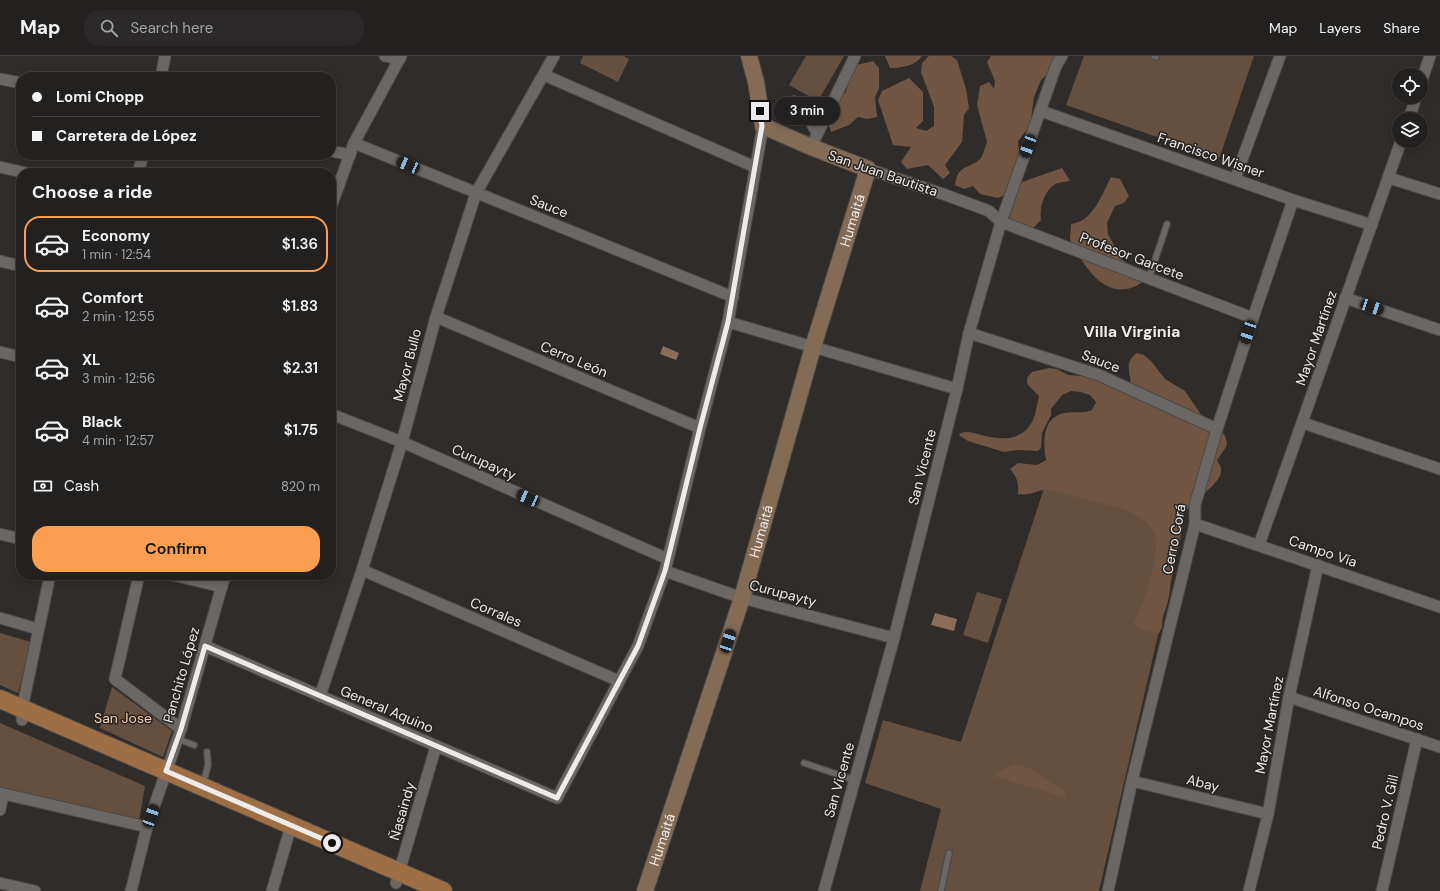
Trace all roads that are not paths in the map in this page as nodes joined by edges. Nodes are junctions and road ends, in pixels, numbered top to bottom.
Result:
1 (165, 56) edge
2 (385, 56) edge
3 (554, 56) edge
4 (749, 56) edge
5 (856, 56) edge
6 (1062, 56) edge
7 (1280, 56) edge
8 (1430, 56) edge
9 (400, 57) edge
10 (1426, 68) edge
11 (162, 72) edge
12 (544, 75) junction
13 (0, 79) edge
14 (16, 82) edge
15 (794, 99) dead end
16 (1041, 111) junction
17 (762, 126) junction
18 (814, 142) junction
19 (354, 143) junction
20 (1399, 148) edge
21 (336, 151) edge
22 (350, 155) junction
23 (0, 167) edge
24 (755, 167) junction
25 (868, 169) junction
26 (16, 171) edge
27 (1389, 178) junction
28 (1235, 179) junction
29 (336, 193) edge
30 (476, 193) junction
31 (1440, 194) edge
32 (1293, 200) junction
33 (1001, 222) junction
34 (1167, 224) dead end
35 (1372, 225) junction
36 (0, 261) edge
37 (16, 265) edge
38 (1149, 278) junction
39 (733, 297) junction
40 (1345, 298) junction
41 (436, 317) junction
42 (1253, 318) junction
43 (728, 322) junction
44 (1440, 330) edge
45 (969, 333) junction
46 (813, 347) junction
47 (0, 352) edge
48 (16, 356) edge
49 (957, 389) junction
50 (336, 416) edge
51 (1303, 423) junction
52 (700, 428) junction
53 (1217, 429) junction
54 (402, 442) junction
55 (1440, 469) edge
56 (1195, 524) junction
57 (0, 534) edge
58 (16, 538) edge
59 (1259, 545) junction
60 (668, 559) junction
61 (1318, 565) junction
62 (362, 570) junction
63 (665, 571) junction
64 (49, 580) edge
65 (139, 580) edge
66 (193, 580) edge
67 (224, 580) edge
68 (222, 587) junction
69 (742, 598) junction
70 (1440, 607) edge
71 (0, 618) edge
72 (38, 629) junction
73 (894, 638) junction
74 (205, 646) junction
75 (619, 681) junction
76 (320, 696) junction
77 (1289, 697) junction
78 (0, 699) edge
79 (0, 711) edge
80 (22, 714) junction
81 (179, 734) junction
82 (1417, 740) junction
83 (194, 745) dead end
84 (436, 746) junction
85 (1440, 747) edge
86 (207, 752) dead end
87 (804, 762) dead end
88 (165, 777) junction
89 (854, 780) junction
90 (1132, 781) junction
91 (202, 787) junction
92 (2, 794) edge
93 (0, 810) edge
94 (1268, 814) junction
95 (147, 827) junction
96 (289, 831) junction
97 (949, 853) dead end
98 (398, 878) junction
99 (0, 883) edge
100 (35, 891) edge
101 (131, 891) edge
102 (272, 891) edge
103 (414, 891) edge
104 (442, 891) edge
105 (645, 891) edge
106 (824, 891) edge
107 (941, 891) edge
108 (1108, 891) edge
109 (1249, 891) edge
110 (1382, 891) edge

1 - 11 street
2 - 9 street
3 - 12 street, Mayor Bullo
4 - 17 street
5 - 18 street
6 - 16 street, San Vicente
7 - 28 street
8 - 10 street
9 - 19 street
12 - 24 street
12 - 30 street, Mayor Bullo
13 - 14 street
15 - 18 lane
16 - 28 street, Francisco Wisner
16 - 33 street, San Vicente
17 - 18 street, San Juan Bautista
17 - 24 street
18 - 25 street, San Juan Bautista
19 - 22 street
19 - 30 street, Sauce
20 - 27 street, Mayor Martínez
21 - 22 street
22 - 29 street
23 - 26 street
24 - 39 street
25 - 33 street, San Juan Bautista
25 - 46 street, Humaitá
27 - 31 street
27 - 35 street, Mayor Martínez
28 - 32 street, Francisco Wisner
30 - 39 street, Sauce
30 - 41 street, Mayor Bullo
32 - 35 street, Francisco Wisner
32 - 42 street, Cerro Corá
33 - 38 street, Profesor Garcete
33 - 45 street, San Vicente
34 - 38 lane
35 - 40 street, Mayor Martínez
36 - 37 street
38 - 42 street, Profesor Garcete
39 - 43 street
40 - 44 street
40 - 51 street, Mayor Martínez
41 - 52 street, Cerro León
41 - 54 street, Mayor Bullo
42 - 53 street, Cerro Corá
43 - 46 street
43 - 52 street
45 - 49 street, San Vicente
45 - 53 street, Sauce
46 - 49 street
46 - 69 street, Humaitá
47 - 48 street
49 - 73 street, San Vicente
50 - 54 street, Curupayty
51 - 55 street
51 - 59 street, Mayor Martínez
52 - 60 street
53 - 56 street, Cerro Corá
54 - 60 street, Curupayty
54 - 62 street, Mayor Bullo
56 - 59 street, Campo Vía
56 - 90 street, Cerro Corá
57 - 58 street
59 - 61 street, Campo Vía
60 - 63 street
61 - 70 street, Campo Vía
61 - 77 street, Mayor Martínez
62 - 75 street, Corrales
62 - 76 street, Mayor Bullo
63 - 69 street, Curupayty
63 - 75 street
64 - 72 street
65 - 81 street
66 - 68 street
67 - 68 street, Panchito López
68 - 74 street, Panchito López
69 - 73 street, Curupayty
69 - 105 street, Humaitá
71 - 72 street
72 - 80 street
73 - 89 street, San Vicente
74 - 76 street, General Aquino
74 - 81 street, Panchito López
75 - 84 street, General Aquino
76 - 84 street, General Aquino
77 - 82 street, Alfonso Ocampos
77 - 94 street, Mayor Martínez
78 - 80 main road
79 - 80 main road
80 - 88 main road
81 - 83 lane
81 - 88 street, Panchito López
82 - 85 street, Alfonso Ocampos
82 - 110 street, Pedro V. Gill
84 - 98 street, Ñasaindy
86 - 91 lane
87 - 89 lane
88 - 91 main road
88 - 95 street, Panchito López
88 - 96 main road
89 - 106 street, San Vicente
90 - 94 street, Abay
90 - 108 street, Cerro Corá
91 - 96 main road
92 - 93 street
92 - 95 street
94 - 109 street, Mayor Martínez
95 - 101 street, Panchito López
96 - 98 main road
96 - 102 street
97 - 107 lane
98 - 103 main road
98 - 104 main road
99 - 100 street

